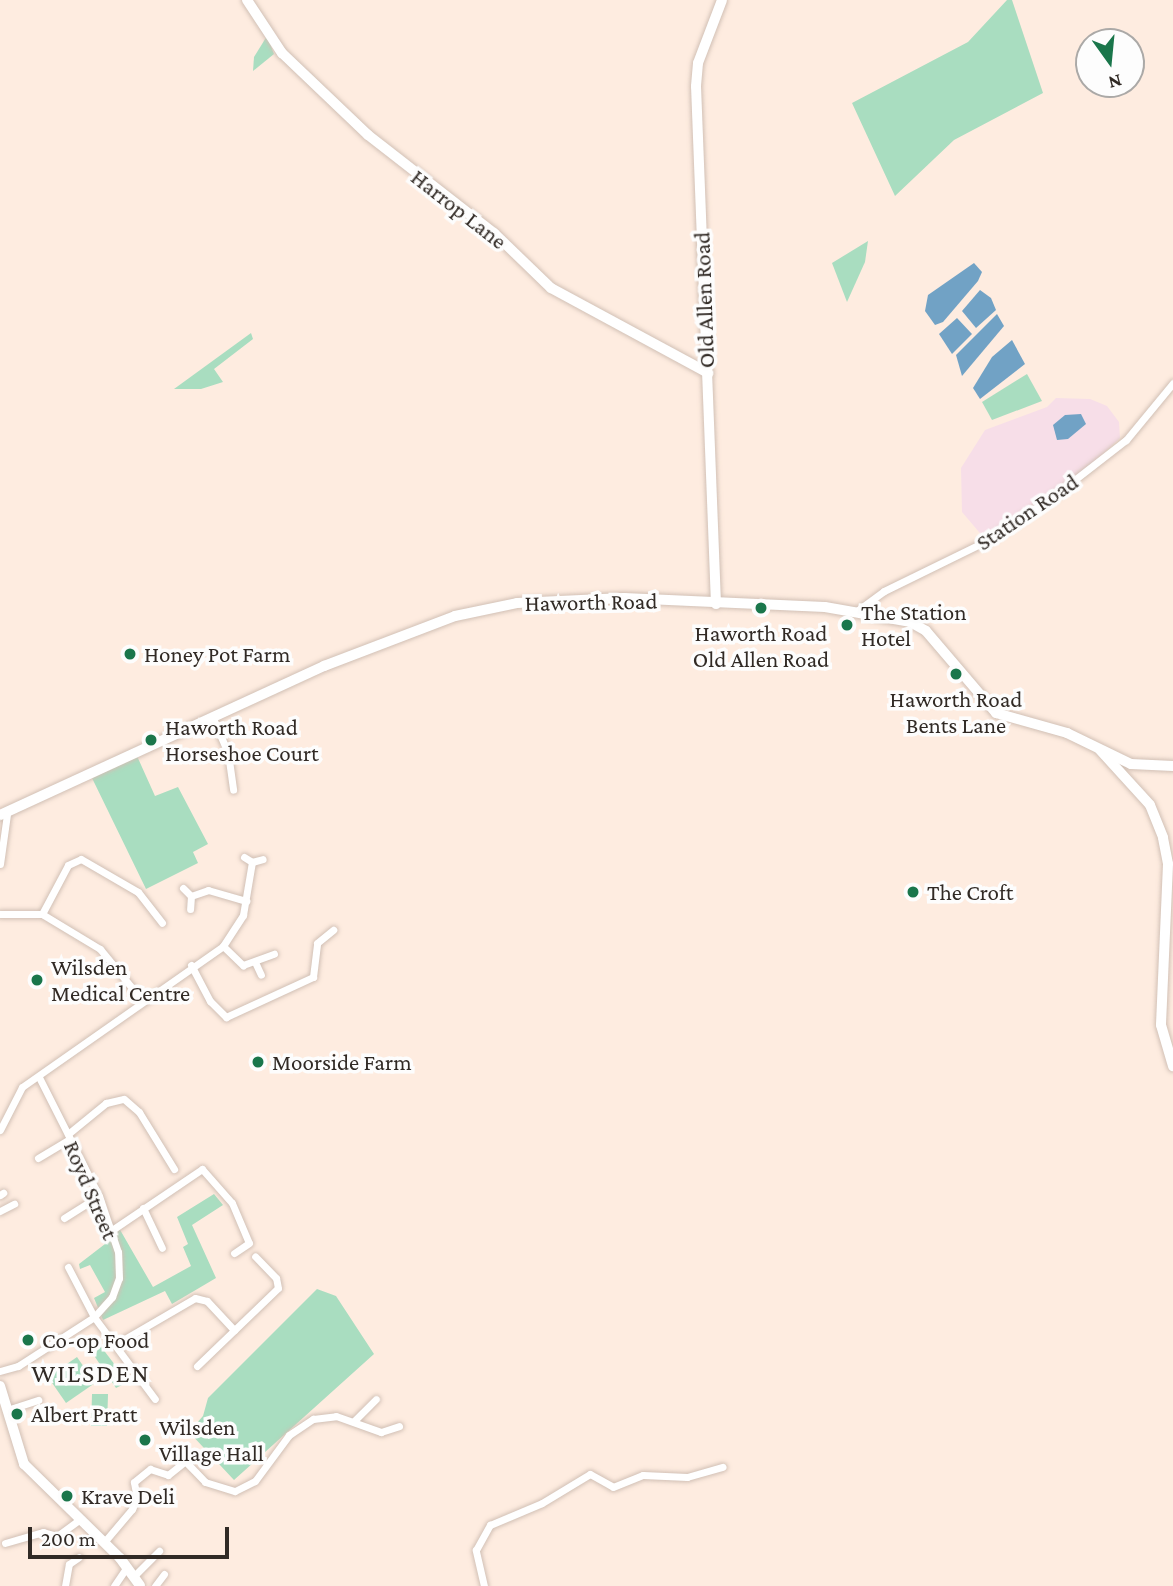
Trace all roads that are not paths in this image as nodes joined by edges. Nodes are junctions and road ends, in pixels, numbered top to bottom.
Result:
1 (247, 0) edge
2 (722, 0) edge
3 (708, 373) junction
4 (1173, 383) edge
5 (716, 604) junction
6 (858, 610) junction
7 (212, 716) junction
8 (1095, 745) junction
9 (1173, 766) edge
10 (233, 790) dead end
11 (4, 814) edge
12 (1, 851) edge
13 (244, 857) dead end
14 (263, 859) dead end
15 (251, 862) junction
16 (0, 864) edge
17 (183, 888) dead end
18 (191, 896) junction
19 (246, 901) junction
20 (190, 909) dead end
21 (42, 914) junction
22 (0, 915) edge
23 (162, 923) dead end
24 (333, 930) dead end
25 (223, 946) junction
26 (274, 954) dead end
27 (256, 962) junction
28 (191, 965) junction
29 (261, 975) dead end
30 (142, 1000) junction
31 (1173, 1066) edge
32 (39, 1077) junction
33 (0, 1130) edge
34 (69, 1137) junction
35 (37, 1158) dead end
36 (174, 1169) dead end
37 (99, 1196) junction
38 (14, 1204) dead end
39 (143, 1208) junction
40 (0, 1211) edge
41 (64, 1218) dead end
42 (112, 1230) junction
43 (162, 1248) dead end
44 (234, 1253) dead end
45 (255, 1256) dead end
46 (68, 1267) dead end
47 (94, 1317) junction
48 (234, 1330) junction
49 (116, 1344) junction
50 (197, 1366) dead end
51 (0, 1371) edge
52 (0, 1386) edge
53 (155, 1399) dead end
54 (376, 1399) dead end
55 (38, 1400) dead end
56 (4, 1404) edge
57 (354, 1421) junction
58 (398, 1426) dead end
59 (723, 1466) dead end
60 (80, 1519) junction
61 (105, 1541) junction
62 (5, 1543) dead end
63 (159, 1551) dead end
64 (79, 1557) dead end
65 (127, 1567) junction
66 (164, 1574) dead end
67 (137, 1583) edge
68 (65, 1586) edge
69 (114, 1586) edge
70 (155, 1586) edge
71 (484, 1586) edge

1 - 3 street, Harrop Lane
2 - 3 street, Old Allen Road
3 - 5 street, Old Allen Road
4 - 6 street, Station Road
5 - 6 street, Haworth Road
5 - 7 street, Haworth Road
6 - 8 street, Haworth Road
7 - 10 street
7 - 11 street, Haworth Road
8 - 9 street, Haworth Road
8 - 31 street
11 - 12 street
12 - 16 street
13 - 15 street
14 - 15 street
15 - 19 street
17 - 18 street
18 - 19 street
18 - 20 street
19 - 25 street
21 - 22 street
21 - 23 street
21 - 30 street
24 - 28 street
25 - 27 street
25 - 28 street
26 - 27 street
27 - 29 street
28 - 30 street
30 - 32 street
32 - 33 street
32 - 34 street, Royd Street
34 - 35 street
34 - 36 street
34 - 37 street, Royd Street
37 - 41 street
37 - 42 street, Royd Street
38 - 40 street
39 - 42 street
39 - 43 street
39 - 44 street
42 - 47 street, Royd Street
45 - 48 street
46 - 47 street
47 - 49 street
47 - 51 street, Royd Street
48 - 49 street
48 - 50 street
49 - 53 street
52 - 56 street
54 - 57 street
55 - 56 street
56 - 60 street
57 - 58 street
57 - 61 street
59 - 71 street
60 - 61 street
60 - 62 street
61 - 65 street
63 - 67 street
64 - 68 street
65 - 67 street
65 - 69 street
66 - 70 street

